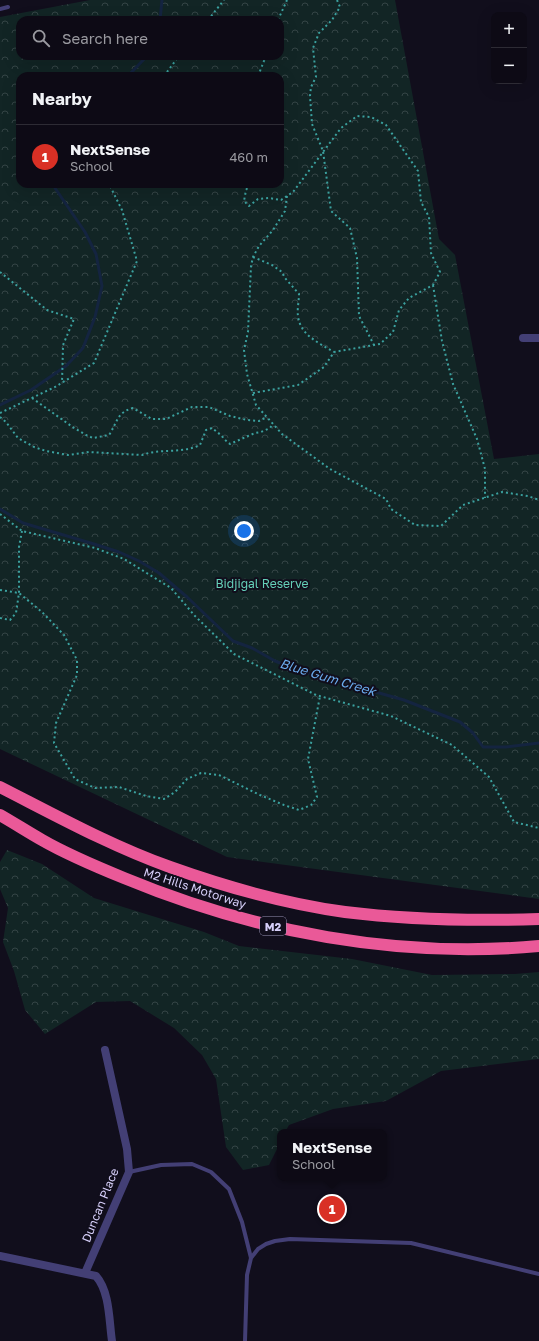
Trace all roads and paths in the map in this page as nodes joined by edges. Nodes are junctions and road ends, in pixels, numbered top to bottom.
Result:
1 (224, 0) edge
2 (287, 0) edge
3 (337, 0) edge
4 (8, 7) dead end
5 (0, 9) edge
6 (211, 16) edge
7 (280, 16) edge
8 (176, 60) edge
9 (264, 60) edge
10 (167, 72) edge
11 (260, 72) edge
12 (323, 151) junction
13 (111, 188) edge
14 (247, 188) edge
15 (287, 196) junction
16 (253, 257) junction
17 (0, 272) edge
18 (433, 285) junction
19 (523, 338) dead end
20 (539, 338) edge
21 (374, 345) junction
22 (334, 352) junction
23 (62, 383) junction
24 (253, 393) junction
25 (32, 398) junction
26 (0, 413) edge
27 (0, 417) edge
28 (267, 417) junction
29 (273, 424) junction
30 (485, 498) junction
31 (539, 500) edge
32 (0, 514) edge
33 (22, 531) junction
34 (0, 590) edge
35 (19, 593) junction
36 (0, 618) edge
37 (320, 696) junction
38 (0, 787) edge
39 (0, 815) edge
40 (539, 828) edge
41 (539, 919) edge
42 (539, 946) edge
43 (105, 1050) dead end
44 (129, 1172) junction
45 (0, 1254) edge
46 (251, 1258) junction
47 (85, 1273) junction
48 (539, 1274) edge
49 (112, 1341) edge
50 (245, 1341) edge

1 - 6 path
2 - 7 path
3 - 12 path
4 - 5 lane
8 - 10 path
9 - 11 path
12 - 15 path
12 - 18 path
12 - 21 path
13 - 23 path
14 - 15 path
15 - 16 path
16 - 22 path
16 - 24 path
17 - 23 path
18 - 21 path
18 - 30 path
19 - 20 street
21 - 22 path
22 - 24 path
23 - 25 path
24 - 28 path
25 - 26 path
25 - 28 path
27 - 29 path
28 - 29 path
29 - 30 path
30 - 31 path
32 - 33 path
33 - 35 path
33 - 37 path
34 - 35 path
35 - 36 path
35 - 37 path
37 - 40 path
38 - 41 highway, M2 Hills Motorway / M2
39 - 42 highway, M2 Hills Motorway / M2
43 - 44 street, Duncan Place
44 - 46 lane
44 - 47 street, Duncan Place
45 - 47 street
46 - 48 lane
46 - 50 lane
47 - 49 street

